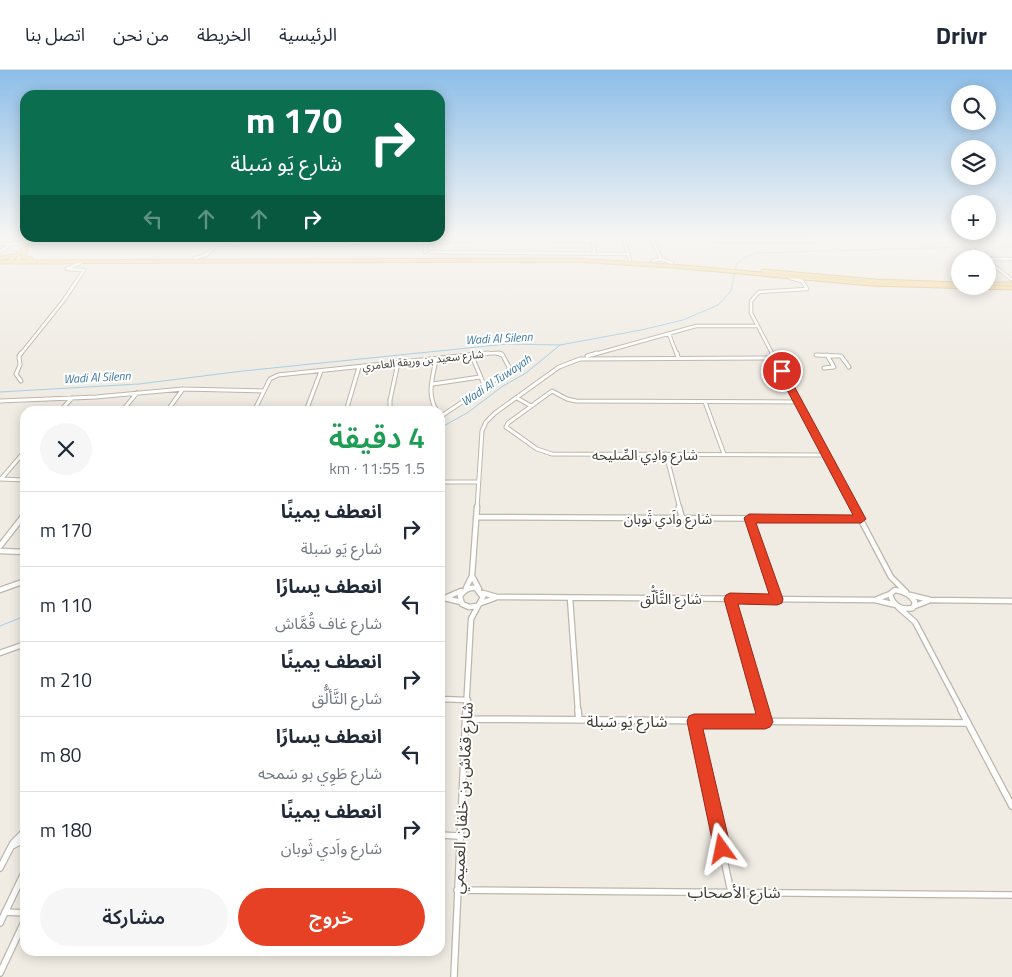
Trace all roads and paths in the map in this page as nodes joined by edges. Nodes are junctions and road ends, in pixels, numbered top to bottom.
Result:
1 (78, 279) edge
2 (793, 279) edge
3 (813, 279) edge
4 (851, 279) edge
5 (819, 280) junction
6 (804, 283) junction
7 (951, 284) edge
8 (996, 285) edge
9 (1012, 286) edge
10 (757, 326) junction
11 (670, 335) junction
12 (603, 352) junction
13 (471, 354) junction
14 (827, 355) junction
15 (816, 356) dead end
16 (604, 357) junction
17 (678, 357) junction
18 (775, 358) junction
19 (436, 359) junction
20 (578, 359) junction
21 (398, 363) junction
22 (359, 367) junction
23 (849, 367) dead end
24 (824, 368) dead end
25 (321, 371) junction
26 (480, 376) junction
27 (21, 381) dead end
28 (432, 384) junction
29 (485, 387) junction
30 (182, 389) junction
31 (264, 391) junction
32 (137, 393) junction
33 (72, 398) junction
34 (517, 398) junction
35 (0, 401) edge
36 (705, 402) junction
37 (798, 402) junction
38 (65, 406) edge
39 (126, 406) edge
40 (170, 406) edge
41 (256, 406) edge
42 (308, 406) edge
43 (347, 406) edge
44 (390, 406) edge
45 (434, 406) edge
46 (532, 406) junction
47 (445, 412) edge
48 (666, 454) junction
49 (724, 454) junction
50 (826, 455) junction
51 (20, 457) edge
52 (0, 479) edge
53 (20, 480) edge
54 (445, 482) edge
55 (478, 482) junction
56 (476, 517) junction
57 (682, 518) junction
58 (749, 518) junction
59 (861, 519) junction
60 (20, 520) edge
61 (0, 546) edge
62 (0, 551) edge
63 (20, 552) edge
64 (472, 576) junction
65 (891, 577) junction
66 (20, 583) edge
67 (465, 589) junction
68 (0, 590) edge
69 (481, 592) junction
70 (891, 593) junction
71 (908, 594) junction
72 (446, 597) joint
73 (497, 597) junction
74 (570, 598) junction
75 (730, 599) junction
76 (777, 599) junction
77 (875, 600) junction
78 (930, 600) junction
79 (1012, 601) edge
80 (462, 604) junction
81 (479, 604) junction
82 (897, 606) junction
83 (914, 607) junction
84 (471, 619) junction
85 (915, 622) junction
86 (20, 646) edge
87 (0, 653) edge
88 (445, 700) edge
89 (468, 700) junction
90 (466, 719) junction
91 (579, 720) junction
92 (694, 721) junction
93 (765, 722) junction
94 (968, 723) junction
95 (1012, 806) edge
96 (20, 835) edge
97 (445, 835) edge
98 (459, 836) junction
99 (20, 840) edge
100 (9, 850) junction
101 (0, 868) edge
102 (20, 881) edge
103 (457, 890) junction
104 (732, 892) junction
105 (1012, 895) edge
106 (5, 912) junction
107 (20, 913) edge
108 (0, 923) edge
109 (20, 931) edge
110 (0, 973) edge
111 (454, 977) edge

1 - 27 street
2 - 6 street
3 - 5 main road
4 - 7 main road
5 - 6 street
5 - 9 main road
6 - 10 street
8 - 9 main road
10 - 11 street
10 - 18 street
11 - 12 street
11 - 17 street
12 - 16 street
12 - 20 street
13 - 19 street, شارع سعيد بن وريقة العامري
13 - 26 street
13 - 29 street, شارع سعيد بن وريقة العامري
14 - 15 street
14 - 23 street
14 - 24 street
16 - 17 street
16 - 20 street
17 - 18 street
18 - 37 street
19 - 21 street, شارع سعيد بن وريقة العامري
19 - 28 street
20 - 34 street
21 - 22 street, شارع سعيد بن وريقة العامري
21 - 44 street
22 - 25 street, شارع سعيد بن وريقة العامري
22 - 43 street
25 - 31 street, شارع سعيد بن وريقة العامري
25 - 42 street
26 - 28 street
26 - 29 street
28 - 45 street
29 - 47 street, شارع سعيد بن وريقة العامري
30 - 31 street
30 - 32 street
30 - 40 street
31 - 41 street
32 - 33 street
32 - 39 street
33 - 35 street
33 - 38 street
34 - 46 street
34 - 55 street
36 - 37 street
36 - 46 street, شارع وادِي الصِّليحه
36 - 49 street
37 - 50 street
46 - 48 street, شارع وادِي الصِّليحه
48 - 49 street, شارع وادِي الصِّليحه
48 - 57 street
49 - 50 street, شارع وادِي الصِّليحه
50 - 59 street
51 - 52 street
52 - 53 street
54 - 55 street
55 - 56 street
56 - 57 street, شارع واَدي ثَوبان
56 - 64 street
57 - 58 street, شارع واَدي ثَوبان
58 - 59 street, شارع واَدي ثَوبان
58 - 76 street
59 - 65 street
60 - 61 street
62 - 63 street
64 - 67 street
64 - 69 street
65 - 70 street
65 - 71 street
66 - 68 street
67 - 69 street
67 - 72 street
67 - 80 street
69 - 73 street, شارع التَّألُّق
69 - 81 street
70 - 71 street
70 - 77 street, شارع التَّألُّق
70 - 82 street
71 - 78 street
71 - 83 street
72 - 80 street
73 - 74 street, شارع التَّألُّق
73 - 81 street, شارع التَّألُّق
74 - 75 street, شارع التَّألُّق
74 - 91 street
75 - 76 street, شارع التَّألُّق
75 - 93 street
76 - 77 street, شارع التَّألُّق
77 - 82 street, شارع التَّألُّق
78 - 79 street
78 - 83 street
80 - 81 street
80 - 84 street, شارع قمّاش بن خلفان العميمي
81 - 84 street, شارع قمّاش بن خلفان العميمي
82 - 83 street, شارع التَّألُّق
82 - 85 street
83 - 85 street
84 - 89 street, شارع قمّاش بن خلفان العميمي
85 - 94 street
86 - 87 street
88 - 89 street
89 - 90 street, شارع قمّاش بن خلفان العميمي
90 - 91 street, شارع يَو سَبلة
90 - 98 street, شارع قمّاش بن خلفان العميمي
91 - 92 street, شارع يَو سَبلة
92 - 93 street, شارع يَو سَبلة
92 - 104 street
93 - 94 street, شارع يَو سَبلة
94 - 95 street
96 - 100 street
97 - 98 street
98 - 103 street, شارع قمّاش بن خلفان العميمي
99 - 100 street
100 - 101 street
102 - 106 street
103 - 104 street, شارع الأصحاب
103 - 111 street, شارع قمّاش بن خلفان العميمي
104 - 105 street, شارع الأصحاب
106 - 107 street
106 - 108 street
109 - 110 street

